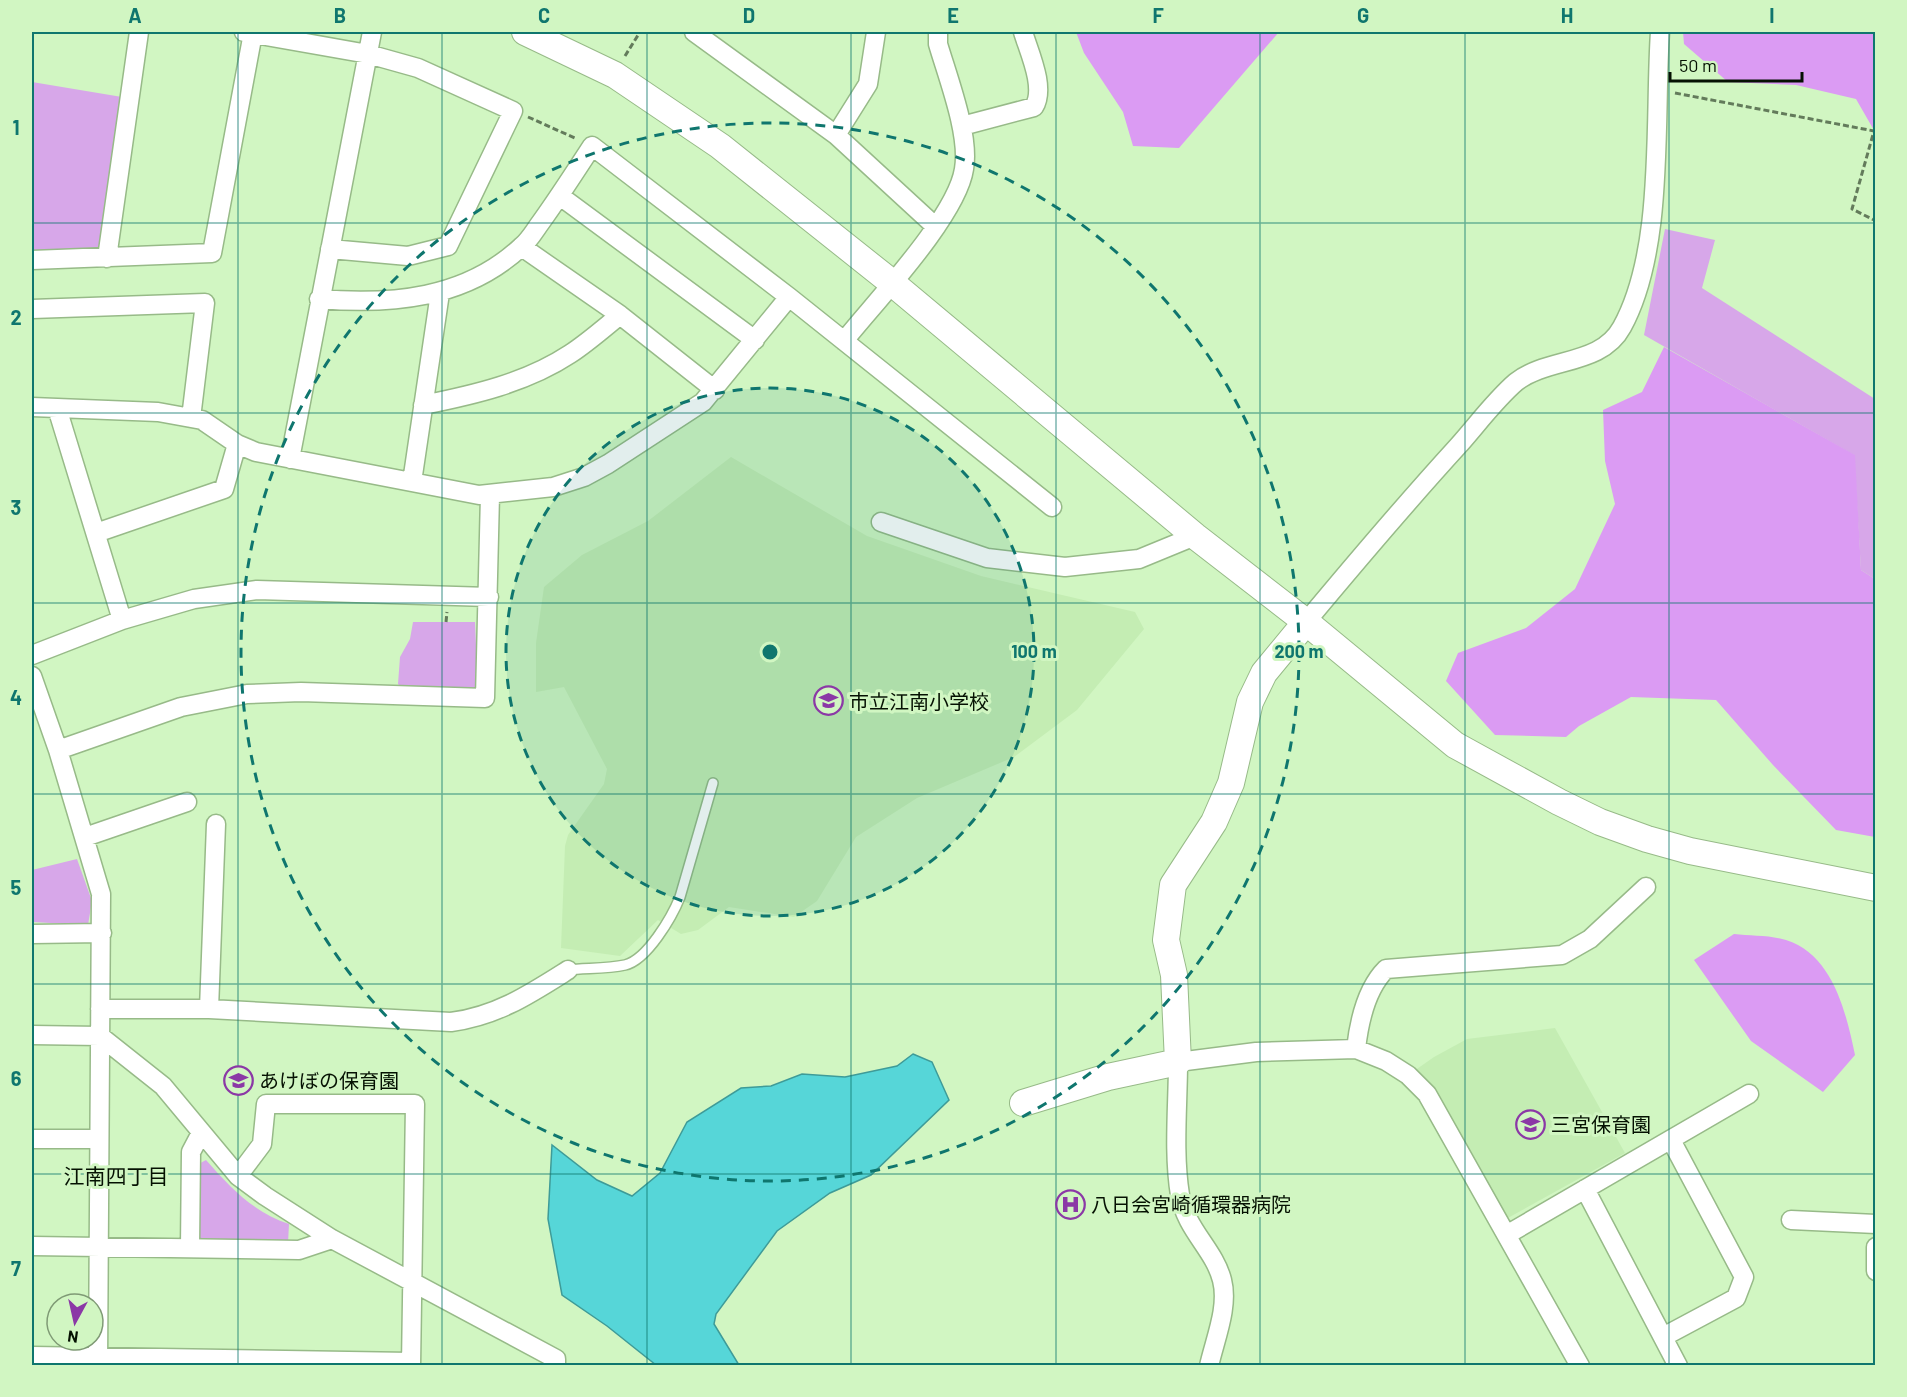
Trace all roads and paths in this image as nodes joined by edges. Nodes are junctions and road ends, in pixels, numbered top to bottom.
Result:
1 (139, 32) edge
2 (248, 32) edge
3 (372, 32) edge
4 (525, 32) edge
5 (640, 32) edge
6 (694, 32) edge
7 (876, 32) edge
8 (938, 32) edge
9 (1023, 32) edge
10 (1660, 32) edge
11 (368, 54) junction
12 (624, 59) dead end
13 (1656, 90) junction
14 (513, 111) junction
15 (962, 126) junction
16 (836, 135) junction
17 (592, 146) junction
18 (560, 196) junction
19 (1875, 221) edge
20 (936, 227) junction
21 (522, 247) junction
22 (330, 249) junction
23 (107, 258) junction
24 (32, 260) edge
25 (891, 282) junction
26 (440, 293) junction
27 (789, 297) junction
28 (319, 299) junction
29 (32, 309) edge
30 (620, 315) junction
31 (755, 340) junction
32 (844, 341) junction
33 (715, 390) junction
34 (423, 405) junction
35 (32, 407) edge
36 (57, 408) junction
37 (191, 418) junction
38 (237, 444) junction
39 (290, 459) junction
40 (412, 482) junction
41 (490, 495) junction
42 (1052, 507) dead end
43 (881, 522) dead end
44 (96, 533) junction
45 (1195, 536) junction
46 (489, 597) junction
47 (122, 620) junction
48 (1306, 622) junction
49 (32, 655) edge
50 (32, 676) edge
51 (58, 750) junction
52 (713, 783) dead end
53 (187, 802) dead end
54 (216, 824) dead end
55 (85, 837) junction
56 (1646, 887) dead end
57 (1875, 888) edge
58 (102, 933) junction
59 (32, 934) edge
60 (568, 970) joint
61 (100, 1009) junction
62 (209, 1009) junction
63 (32, 1035) edge
64 (100, 1036) junction
65 (1356, 1049) junction
66 (1178, 1062) junction
67 (1749, 1094) dead end
68 (1023, 1103) dead end
69 (201, 1133) junction
70 (32, 1138) edge
71 (99, 1139) junction
72 (1671, 1140) junction
73 (238, 1176) junction
74 (1585, 1189) junction
75 (1791, 1220) dead end
76 (1875, 1224) edge
77 (1508, 1234) junction
78 (332, 1239) junction
79 (99, 1245) junction
80 (32, 1246) edge
81 (190, 1247) junction
82 (1875, 1247) edge
83 (1875, 1271) edge
84 (412, 1280) junction
85 (1663, 1337) junction
86 (32, 1356) edge
87 (98, 1361) edge
88 (411, 1364) edge
89 (556, 1365) edge
90 (1209, 1365) edge
91 (1580, 1365) edge
92 (1678, 1365) edge

1 - 23 street
2 - 11 street
2 - 23 street
3 - 11 street
4 - 25 street
5 - 12 path
6 - 16 street
7 - 16 street
8 - 15 street
9 - 15 street
10 - 13 street
11 - 14 street
11 - 22 street
13 - 19 path
13 - 48 street
14 - 17 path
14 - 22 street
15 - 20 street
16 - 20 street
17 - 18 street
17 - 27 street
18 - 21 street
18 - 31 street
20 - 25 street
21 - 26 street
21 - 30 street
22 - 28 street
23 - 24 street
25 - 32 street
25 - 45 street
26 - 28 street
26 - 34 street
27 - 31 street
27 - 32 street
28 - 39 street
29 - 37 street
30 - 33 street
30 - 34 street
31 - 33 street
32 - 42 street
33 - 41 street
34 - 40 street
35 - 36 street
36 - 37 street
36 - 44 street
37 - 38 street
38 - 39 street
38 - 44 street
39 - 40 street
40 - 41 street
41 - 46 street
43 - 45 street
44 - 47 street
45 - 48 street
46 - 47 street
46 - 51 street
47 - 49 street
48 - 57 street
48 - 66 street
50 - 51 street
51 - 55 street
52 - 60 lane
53 - 55 street
54 - 62 street
55 - 58 street
56 - 65 street
58 - 59 street
58 - 61 street
60 - 62 street
61 - 62 street
61 - 64 street
63 - 64 street
64 - 69 street
64 - 71 street
65 - 66 street
65 - 77 street
66 - 68 street
66 - 90 street
67 - 72 street
69 - 73 street
69 - 81 street
70 - 71 street
71 - 79 street
72 - 74 street
72 - 85 street
73 - 78 street
73 - 84 street
74 - 77 street
74 - 85 street
75 - 76 street
77 - 91 street
78 - 81 street
78 - 84 street
79 - 80 street
79 - 81 street
79 - 87 street
82 - 83 street
84 - 88 street
84 - 89 street
85 - 92 street
86 - 87 street
87 - 88 street

